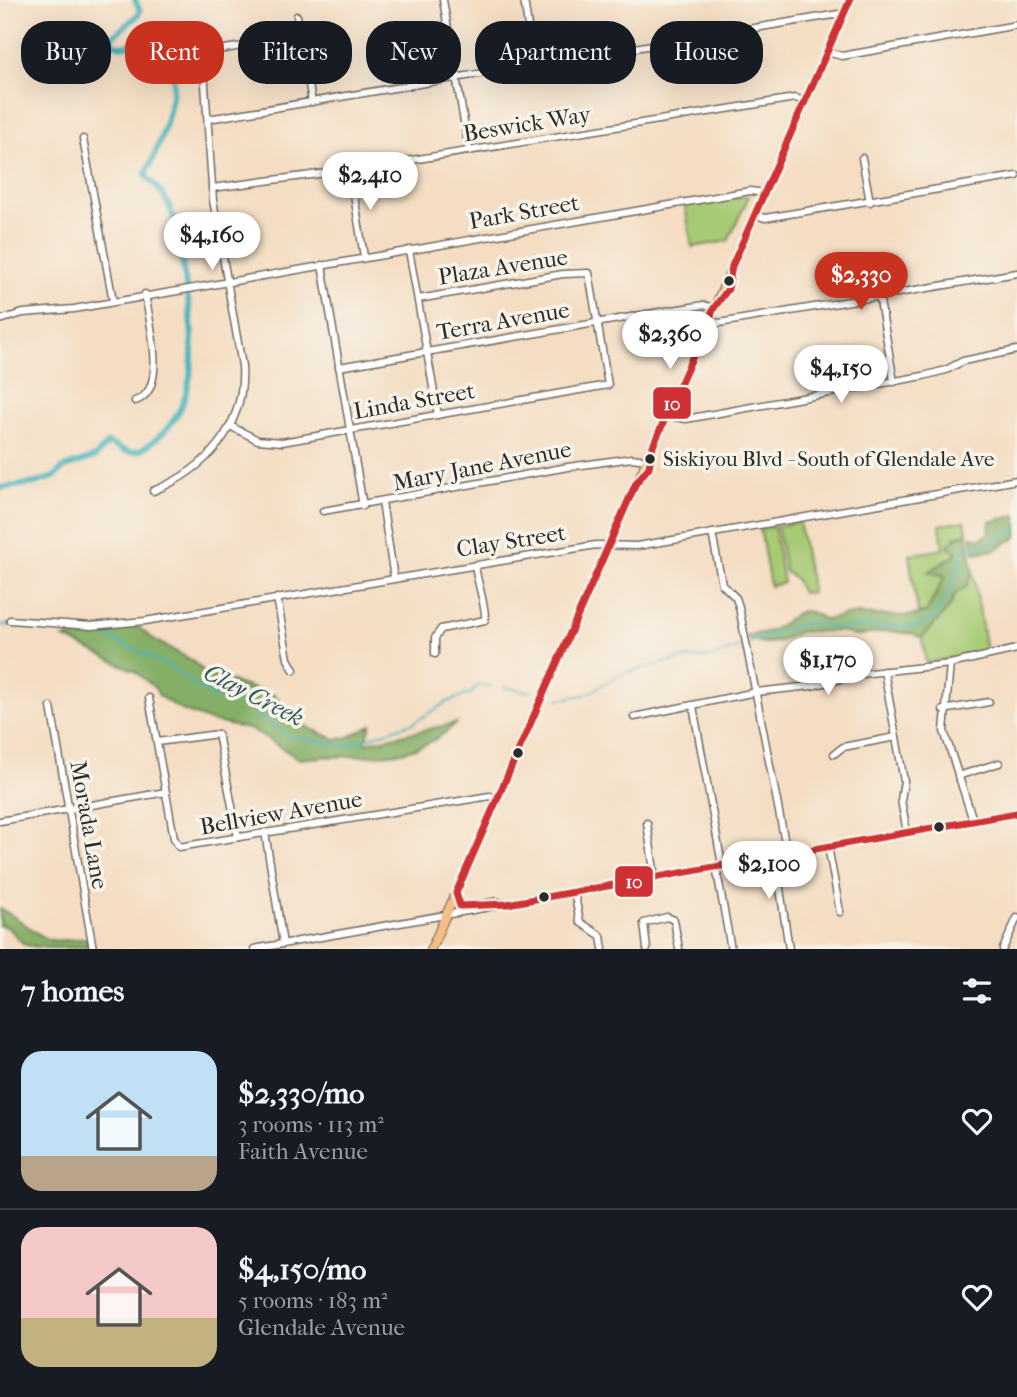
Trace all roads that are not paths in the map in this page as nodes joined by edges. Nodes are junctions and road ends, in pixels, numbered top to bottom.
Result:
1 (443, 0) edge
2 (524, 0) edge
3 (850, 0) edge
4 (845, 13) junction
5 (297, 16) dead end
6 (298, 21) edge
7 (447, 21) edge
8 (527, 21) edge
9 (1017, 25) edge
10 (636, 49) edge
11 (827, 52) junction
12 (206, 84) edge
13 (309, 84) edge
14 (425, 84) edge
15 (458, 84) edge
16 (806, 101) junction
17 (312, 102) junction
18 (208, 119) junction
19 (83, 139) dead end
20 (469, 151) junction
21 (862, 158) dead end
22 (350, 170) junction
23 (1017, 176) edge
24 (212, 188) junction
25 (765, 193) junction
26 (870, 202) junction
27 (755, 215) junction
28 (409, 250) junction
29 (364, 257) junction
30 (322, 265) junction
31 (1017, 273) edge
32 (228, 281) junction
33 (145, 294) junction
34 (879, 295) junction
35 (418, 299) junction
36 (113, 301) junction
37 (714, 308) junction
38 (0, 320) edge
39 (709, 320) junction
40 (598, 322) junction
41 (1017, 349) edge
42 (427, 351) junction
43 (339, 367) junction
44 (894, 382) junction
45 (135, 401) dead end
46 (438, 415) junction
47 (666, 415) junction
48 (230, 426) junction
49 (350, 430) junction
50 (647, 460) junction
51 (1017, 480) edge
52 (153, 491) dead end
53 (382, 502) junction
54 (363, 506) junction
55 (323, 511) dead end
56 (712, 533) junction
57 (610, 546) junction
58 (475, 565) junction
59 (394, 578) junction
60 (277, 598) junction
61 (10, 620) dead end
62 (1017, 649) edge
63 (435, 654) dead end
64 (950, 664) junction
65 (295, 670) dead end
66 (884, 671) junction
67 (756, 692) junction
68 (149, 698) dead end
69 (989, 702) dead end
70 (693, 706) junction
71 (51, 707) dead end
72 (943, 709) junction
73 (634, 717) dead end
74 (896, 737) junction
75 (157, 743) junction
76 (834, 754) dead end
77 (999, 763) dead end
78 (958, 776) junction
79 (166, 792) junction
80 (498, 798) junction
81 (68, 808) junction
82 (1017, 813) edge
83 (973, 820) junction
84 (0, 821) edge
85 (647, 823) dead end
86 (265, 832) junction
87 (906, 832) junction
88 (238, 837) junction
89 (828, 846) junction
90 (787, 853) junction
91 (775, 855) junction
92 (719, 865) junction
93 (656, 877) junction
94 (574, 891) junction
95 (456, 893) junction
96 (507, 904) junction
97 (840, 912) dead end
98 (446, 915) junction
99 (1017, 918) edge
100 (284, 944) junction
101 (93, 949) edge
102 (254, 949) edge
103 (431, 949) edge
104 (603, 949) edge
105 (647, 949) edge
106 (679, 949) edge
107 (731, 949) edge
108 (789, 949) edge
109 (1003, 949) edge

1 - 7 street
2 - 8 street
3 - 4 main road
4 - 10 street
4 - 11 main road
5 - 6 street
9 - 11 street
11 - 16 main road
12 - 18 street
13 - 17 street
14 - 17 street
15 - 20 street
16 - 20 street, Beswick Way
16 - 25 main road
17 - 18 street
18 - 24 street
19 - 36 street
20 - 22 street, Beswick Way
21 - 26 street
22 - 24 street, Beswick Way
22 - 29 street
23 - 26 street
24 - 32 street
25 - 27 main road
25 - 28 street, Park Street
26 - 27 street
27 - 37 main road
28 - 29 street, Park Street
28 - 35 street
29 - 30 street, Park Street
30 - 32 street, Park Street
30 - 43 street
31 - 34 street
32 - 33 street, Park Street
32 - 48 street
33 - 36 street, Park Street
33 - 45 street
34 - 39 street
34 - 44 street
35 - 40 street, Plaza Avenue
35 - 42 street
36 - 38 street, Park Street
37 - 39 main road
37 - 40 street, Terra Avenue
39 - 47 main road
40 - 42 street, Terra Avenue
40 - 46 street, Linda Street
41 - 44 street
42 - 43 street, Terra Avenue
42 - 46 street
43 - 49 street
44 - 47 street
46 - 49 street, Linda Street
47 - 50 main road
48 - 49 street, Linda Street
48 - 52 street
49 - 54 street
50 - 53 street, Mary Jane Avenue
50 - 57 main road
51 - 56 street, Clay Street
53 - 54 street, Mary Jane Avenue
53 - 59 street
54 - 55 street, Mary Jane Avenue
56 - 57 street, Clay Street
56 - 67 street
57 - 58 street, Clay Street
57 - 80 main road
58 - 59 street, Clay Street
58 - 63 street
59 - 60 street, Clay Street
60 - 61 street, Clay Street
60 - 65 street
62 - 64 street
64 - 66 street
64 - 72 street
66 - 67 street
66 - 74 street
67 - 70 street
67 - 90 street
68 - 75 street, Bellview Avenue
69 - 72 street
70 - 73 street
70 - 92 street
71 - 81 street, Morada Lane
72 - 78 street
74 - 76 street
74 - 87 street
75 - 79 street, Bellview Avenue
75 - 88 street
77 - 78 street
78 - 83 street
79 - 81 street
79 - 88 street, Bellview Avenue
80 - 86 street, Bellview Avenue
80 - 95 main road
81 - 84 street
81 - 101 street, Morada Lane
82 - 83 street
83 - 87 street
85 - 93 street
86 - 88 street, Bellview Avenue
86 - 100 street
87 - 89 street
89 - 90 street
89 - 97 street
90 - 91 street
91 - 92 street
91 - 108 street
92 - 93 street
92 - 107 street
93 - 94 street
94 - 96 street
94 - 104 street
95 - 96 main road
95 - 98 main road
96 - 98 street
98 - 100 street
98 - 103 main road
99 - 109 street
100 - 102 street
105 - 106 street

